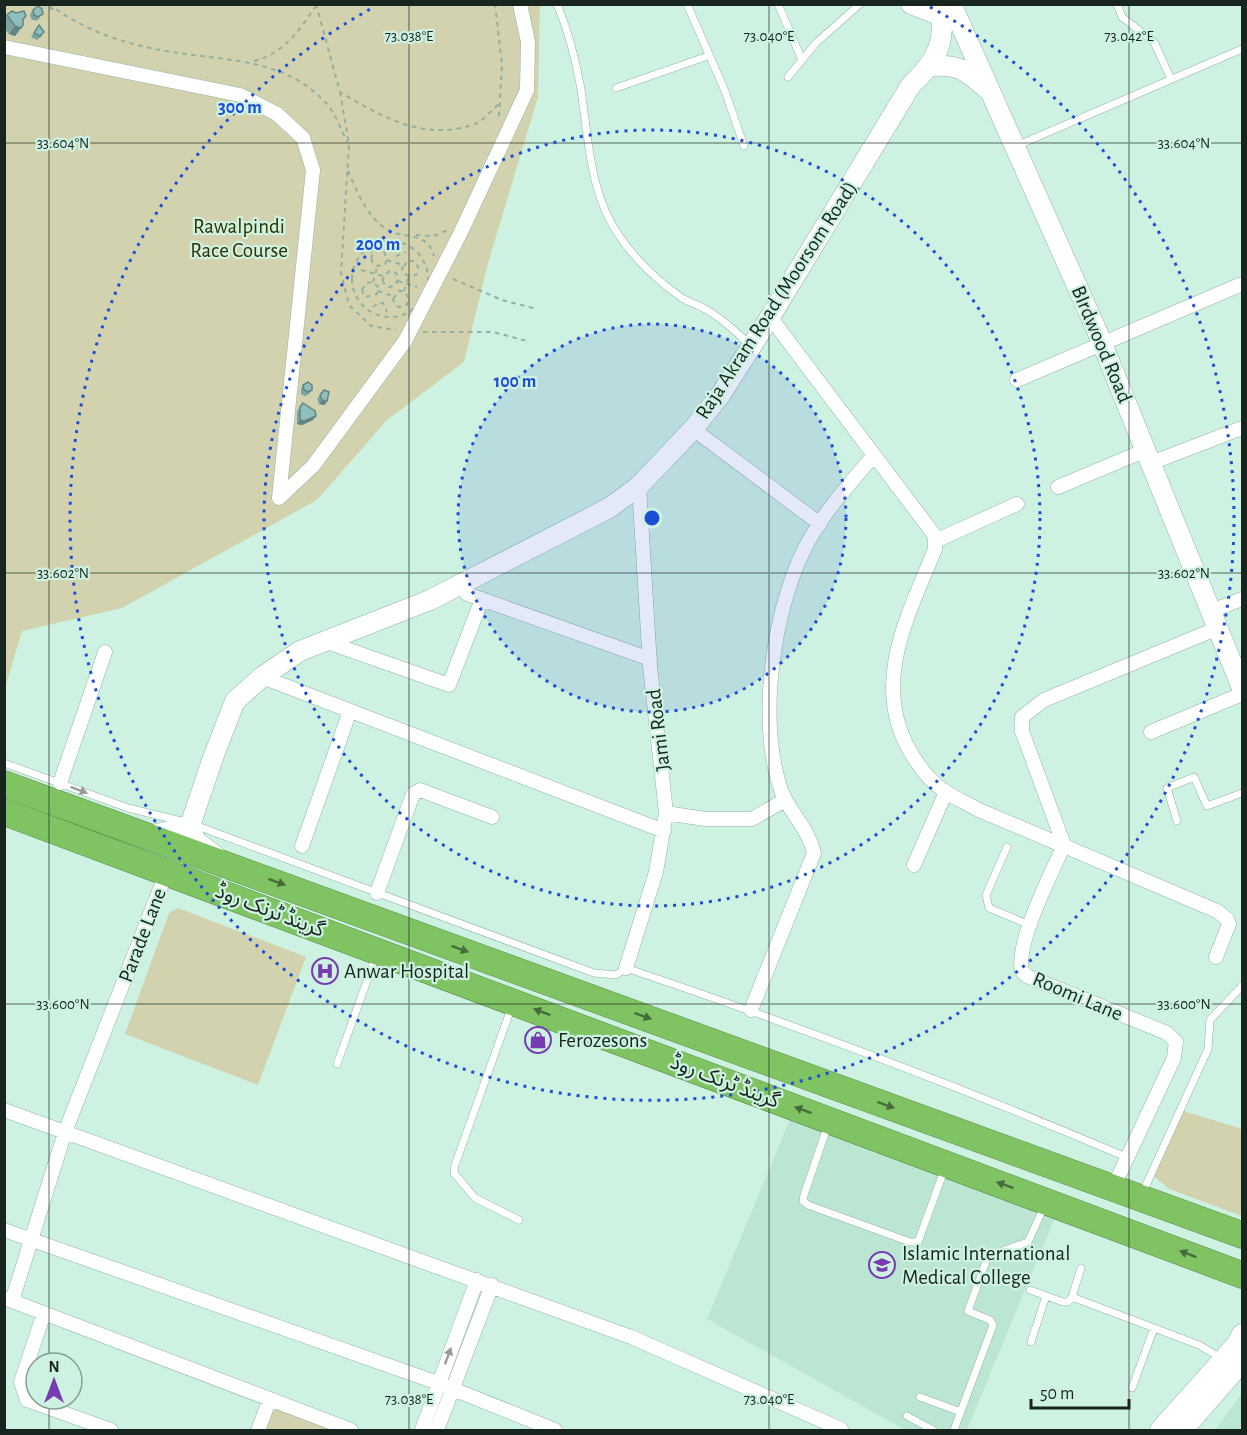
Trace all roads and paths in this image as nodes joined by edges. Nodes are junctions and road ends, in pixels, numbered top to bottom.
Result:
1 (41, 4) edge
2 (49, 4) edge
3 (495, 4) edge
4 (520, 4) edge
5 (557, 4) edge
6 (687, 4) edge
7 (778, 4) edge
8 (860, 4) edge
9 (911, 4) edge
10 (1117, 4) edge
11 (316, 6) edge
12 (58, 11) junction
13 (943, 11) edge
14 (4, 47) edge
15 (1242, 48) edge
16 (708, 56) junction
17 (802, 60) junction
18 (253, 61) junction
19 (929, 66) junction
20 (788, 77) dead end
21 (1171, 79) junction
22 (911, 86) junction
23 (616, 88) dead end
24 (339, 92) junction
25 (993, 95) junction
26 (500, 103) junction
27 (499, 123) dead end
28 (349, 144) junction
29 (744, 146) dead end
30 (1016, 146) junction
31 (346, 169) junction
32 (466, 222) junction
33 (416, 235) junction
34 (392, 248) dead end
35 (406, 252) dead end
36 (387, 260) junction
37 (396, 263) junction
38 (378, 266) junction
39 (353, 268) joint
40 (402, 269) junction
41 (361, 270) dead end
42 (394, 271) junction
43 (438, 272) junction
44 (376, 274) junction
45 (409, 276) junction
46 (382, 280) junction
47 (398, 281) junction
48 (373, 282) junction
49 (406, 284) junction
50 (1242, 284) edge
51 (388, 287) junction
52 (417, 287) dead end
53 (378, 291) junction
54 (404, 291) junction
55 (386, 294) junction
56 (393, 299) junction
57 (373, 307) dead end
58 (537, 309) dead end
59 (387, 312) dead end
60 (770, 317) junction
61 (410, 332) junction
62 (527, 341) dead end
63 (1103, 344) junction
64 (751, 346) junction
65 (1017, 380) dead end
66 (1242, 428) edge
67 (693, 429) junction
68 (874, 455) junction
69 (1148, 457) junction
70 (639, 486) junction
71 (1058, 487) dead end
72 (1017, 504) dead end
73 (820, 524) junction
74 (935, 541) junction
75 (467, 594) dead end
76 (482, 599) junction
77 (1242, 599) edge
78 (1215, 620) junction
79 (324, 641) junction
80 (105, 652) dead end
81 (650, 659) junction
82 (262, 677) junction
83 (1242, 688) edge
84 (1242, 694) edge
85 (350, 711) junction
86 (1151, 732) dead end
87 (4, 763) edge
88 (60, 783) junction
89 (4, 784) edge
90 (946, 792) junction
91 (1242, 793) edge
92 (785, 800) junction
93 (4, 812) edge
94 (666, 813) junction
95 (492, 817) dead end
96 (1177, 821) dead end
97 (190, 823) junction
98 (664, 831) junction
99 (140, 834) junction
100 (1064, 844) junction
101 (302, 846) dead end
102 (1007, 847) dead end
103 (182, 849) junction
104 (914, 865) dead end
105 (235, 867) junction
106 (167, 872) junction
107 (377, 892) junction
108 (1030, 925) junction
109 (378, 951) junction
110 (1216, 957) dead end
111 (626, 968) junction
112 (1242, 986) edge
113 (514, 1002) junction
114 (751, 1010) junction
115 (337, 1064) dead end
116 (4, 1110) edge
117 (830, 1120) junction
118 (65, 1132) junction
119 (1126, 1157) junction
120 (946, 1163) junction
121 (1113, 1188) junction
122 (1140, 1199) junction
123 (1047, 1201) junction
124 (519, 1220) dead end
125 (4, 1230) edge
126 (1242, 1235) edge
127 (32, 1239) junction
128 (1081, 1268) dead end
129 (1242, 1275) edge
130 (477, 1280) junction
131 (492, 1285) junction
132 (1030, 1290) dead end
133 (1046, 1296) junction
134 (1072, 1297) junction
135 (8, 1300) edge
136 (44, 1313) junction
137 (1154, 1328) junction
138 (1242, 1334) edge
139 (1030, 1342) dead end
140 (1233, 1361) edge
141 (438, 1383) junction
142 (452, 1389) junction
143 (1132, 1389) dead end
144 (920, 1397) dead end
145 (270, 1400) junction
146 (961, 1412) junction
147 (907, 1416) dead end
148 (841, 1429) dead end
149 (348, 1430) edge
150 (111, 1431) edge
151 (258, 1431) edge
152 (422, 1431) edge
153 (437, 1431) edge
154 (555, 1431) edge
155 (933, 1431) edge
156 (954, 1431) edge
157 (1160, 1431) edge
158 (1183, 1431) edge

1 - 12 path
2 - 12 path
3 - 26 path
4 - 32 street
5 - 64 lane
6 - 16 lane
7 - 17 lane
8 - 17 lane
9 - 13 street
10 - 21 lane
11 - 18 path
11 - 24 path
12 - 18 path
13 - 19 street, Raja Akram Road (Moorsom Road)
13 - 22 street
13 - 25 street, BIrdwood Road
14 - 61 street
15 - 21 lane
16 - 23 lane
16 - 29 lane
17 - 20 lane
18 - 28 path
19 - 22 street, Raja Akram Road (Moorsom Road)
19 - 25 street
21 - 30 lane
22 - 60 street, Raja Akram Road (Moorsom Road)
24 - 26 path
24 - 28 path
25 - 30 street, BIrdwood Road
26 - 27 path
28 - 31 path
30 - 63 street, BIrdwood Road
31 - 33 path
31 - 61 path
32 - 33 path
32 - 43 street
33 - 43 path
34 - 35 path
36 - 37 path
36 - 38 path
36 - 38 path
37 - 40 path
37 - 42 path
38 - 44 path
39 - 39 path
40 - 45 path
40 - 45 path
41 - 44 path
42 - 46 path
42 - 47 path
43 - 58 path
43 - 61 street
44 - 46 path
44 - 48 path
45 - 49 path
46 - 51 path
47 - 49 path
47 - 51 path
48 - 53 path
48 - 53 path
49 - 52 path
49 - 54 path
50 - 63 street
51 - 55 path
53 - 55 path
54 - 56 path
54 - 56 path
55 - 56 path
57 - 59 path
60 - 64 street, Raja Akram Road (Moorsom Road)
60 - 68 street
61 - 62 path
63 - 65 street
63 - 69 street, BIrdwood Road
64 - 67 street, Raja Akram Road (Moorsom Road)
66 - 69 street
67 - 70 street, Raja Akram Road (Moorsom Road)
67 - 73 street
68 - 73 street
68 - 74 street
69 - 71 street
69 - 78 street, BIrdwood Road
70 - 79 street, Raja Akram Road (Moorsom Road)
70 - 81 street, Jami Road
72 - 74 street
73 - 92 street
74 - 90 street
75 - 76 street
76 - 79 street
76 - 81 street
77 - 78 street
78 - 83 street, BIrdwood Road
78 - 100 street
79 - 82 street, Raja Akram Road (Moorsom Road)
80 - 88 street
81 - 94 street, Jami Road
82 - 85 street
82 - 97 street, Raja Akram Road (Moorsom Road)
84 - 86 street
85 - 98 street
85 - 101 street
87 - 88 lane
88 -> 97 lane
89 - 99 highway, گرینڈ ٹرنک روڈ
90 - 100 street
90 - 104 street
91 - 96 lane
92 - 94 street
92 - 114 street
93 - 106 highway, گرینڈ ٹرنک روڈ
94 - 98 street, Jami Road
95 - 107 street
97 - 99 street
97 - 103 street, Raja Akram Road (Moorsom Road)
97 - 105 street
97 - 107 lane
98 - 111 street, Jami Road
99 - 103 highway, گرینڈ ٹرنک روڈ
100 - 108 street, Roomi Lane
100 - 110 street
102 - 108 lane
103 - 105 highway, گرینڈ ٹرنک روڈ
105 -> 121 highway, گرینڈ ٹرنک روڈ
106 - 109 highway, گرینڈ ٹرنک روڈ
106 - 118 street, Parade Lane
107 - 111 lane
108 - 119 street, Roomi Lane
109 - 113 highway, گرینڈ ٹرنک روڈ
109 - 115 lane
111 - 114 lane
112 - 122 lane
117 -> 113 highway, گرینڈ ٹرنک روڈ
113 - 124 lane
114 - 119 lane
116 - 118 street
117 - 120 highway, گرینڈ ٹرنک روڈ
117 - 120 lane
118 - 127 street, Parade Lane
118 - 130 street
119 - 121 street, Roomi Lane
123 -> 120 highway, گرینڈ ٹرنک روڈ
121 - 122 highway, گرینڈ ٹرنک روڈ
122 - 126 highway, گرینڈ ٹرنک روڈ
129 -> 123 highway, گرینڈ ٹرنک روڈ
123 - 146 lane
125 - 127 street
127 - 135 street, Parade Lane
127 - 141 street
128 - 134 lane
130 - 131 street
141 -> 130 street
131 - 142 street
131 - 148 street
132 - 133 lane
133 - 134 lane
133 - 139 lane
134 - 137 lane
135 - 136 street
136 - 145 street
136 - 150 street
137 - 140 lane
137 - 143 lane
138 - 140 street
140 - 157 street
140 - 158 street
141 - 142 street
141 - 152 street
142 - 153 street
142 - 154 street
144 - 146 lane
145 - 149 street
145 - 151 street
146 - 156 lane
147 - 155 lane

